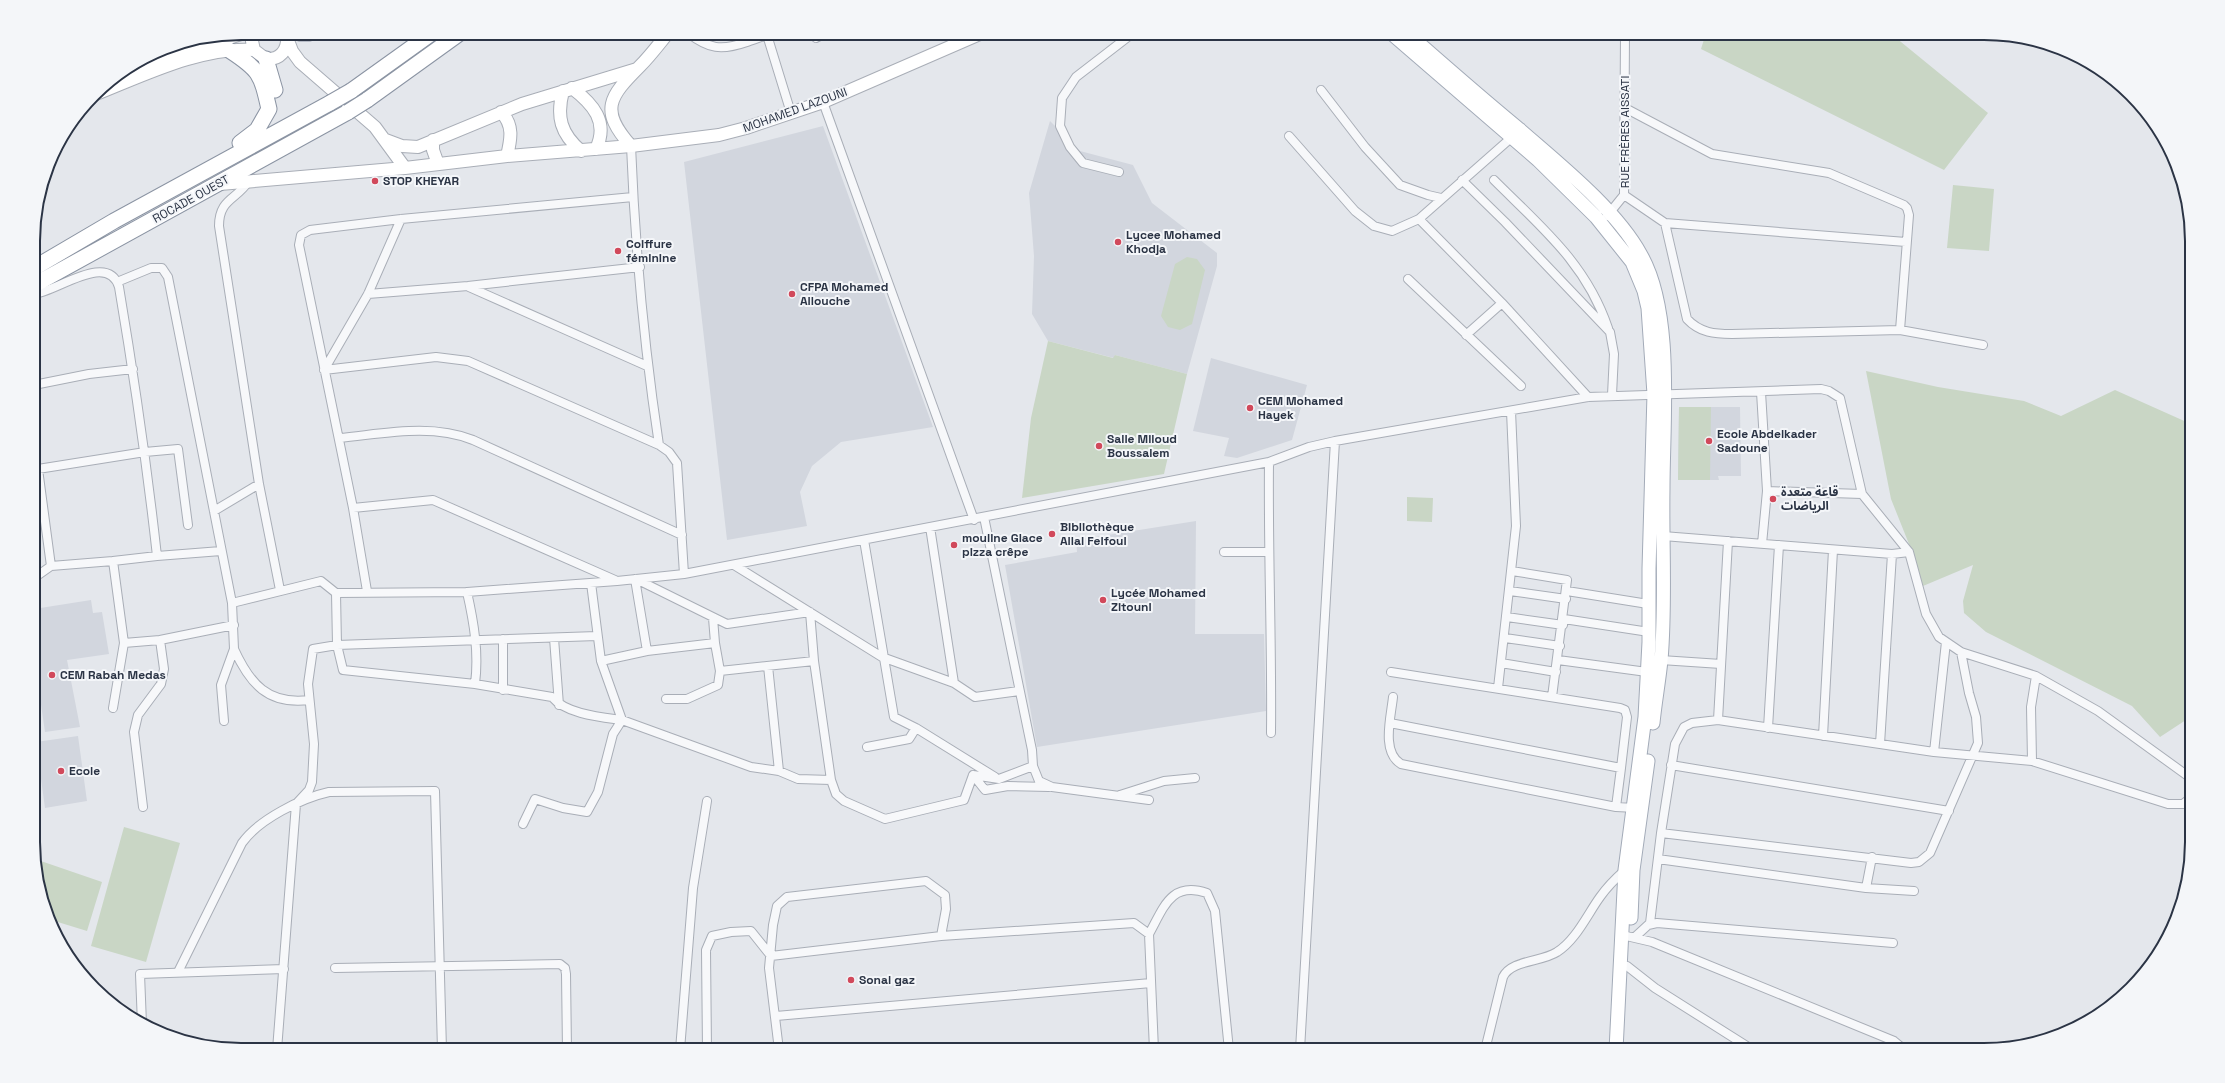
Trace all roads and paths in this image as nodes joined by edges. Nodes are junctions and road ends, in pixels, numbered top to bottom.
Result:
1 (252, 40) edge
2 (288, 40) edge
3 (291, 40) edge
4 (422, 40) edge
5 (450, 40) edge
6 (662, 40) edge
7 (697, 40) edge
8 (752, 40) edge
9 (771, 40) edge
10 (966, 40) edge
11 (1124, 40) edge
12 (1399, 40) edge
13 (1415, 40) edge
14 (1625, 40) edge
15 (220, 41) edge
16 (200, 44) edge
17 (194, 50) junction
18 (229, 50) junction
19 (266, 55) junction
20 (140, 67) edge
21 (305, 67) junction
22 (637, 68) junction
23 (109, 89) edge
24 (568, 90) junction
25 (1321, 90) dead end
26 (823, 102) junction
27 (1625, 108) junction
28 (269, 109) junction
29 (501, 112) junction
30 (791, 113) junction
31 (612, 117) junction
32 (600, 119) junction
33 (1289, 136) dead end
34 (1511, 138) junction
35 (386, 140) junction
36 (433, 140) junction
37 (632, 146) junction
38 (596, 149) junction
39 (581, 151) junction
40 (507, 156) junction
41 (438, 164) junction
42 (210, 168) junction
43 (405, 168) junction
44 (1119, 172) dead end
45 (1462, 180) junction
46 (1494, 180) dead end
47 (248, 182) junction
48 (217, 184) junction
49 (1624, 195) junction
50 (633, 197) junction
51 (1441, 198) junction
52 (1419, 218) junction
53 (1605, 218) junction
54 (401, 219) junction
55 (1665, 223) junction
56 (1906, 242) junction
57 (40, 265) edge
58 (640, 267) junction
59 (1408, 279) dead end
60 (40, 282) edge
61 (117, 282) junction
62 (468, 286) junction
63 (40, 292) edge
64 (368, 294) junction
65 (1502, 303) junction
66 (1900, 330) junction
67 (1610, 332) junction
68 (1466, 334) junction
69 (1983, 345) dead end
70 (647, 366) junction
71 (132, 369) junction
72 (324, 370) junction
73 (40, 384) edge
74 (1521, 386) dead end
75 (1761, 392) junction
76 (1659, 394) junction
77 (1612, 395) junction
78 (1588, 397) junction
79 (1511, 410) junction
80 (339, 438) junction
81 (1335, 441) junction
82 (659, 445) junction
83 (145, 452) junction
84 (1269, 462) junction
85 (40, 469) edge
86 (40, 484) edge
87 (259, 484) junction
88 (1767, 491) junction
89 (1862, 494) junction
90 (353, 508) junction
91 (214, 511) junction
92 (984, 517) junction
93 (974, 520) junction
94 (188, 525) dead end
95 (930, 527) junction
96 (682, 535) junction
97 (1663, 536) junction
98 (864, 540) junction
99 (1728, 541) junction
100 (1762, 544) junction
101 (1779, 545) junction
102 (1834, 550) junction
103 (220, 551) junction
104 (1224, 552) dead end
105 (1268, 552) junction
106 (1909, 552) junction
107 (1892, 554) junction
108 (158, 556) junction
109 (113, 561) junction
110 (734, 565) junction
111 (51, 566) junction
112 (1512, 571) junction
113 (40, 574) edge
114 (684, 574) junction
115 (635, 579) junction
116 (617, 581) junction
117 (591, 583) junction
118 (280, 590) junction
119 (367, 591) junction
120 (1510, 591) junction
121 (467, 592) junction
122 (336, 593) junction
123 (1566, 595) junction
124 (232, 602) junction
125 (1648, 604) junction
126 (810, 612) junction
127 (1507, 617) junction
128 (713, 618) junction
129 (1563, 622) junction
130 (234, 625) junction
131 (1649, 632) junction
132 (597, 636) junction
133 (554, 638) junction
134 (1505, 638) junction
135 (503, 639) junction
136 (160, 640) junction
137 (475, 641) junction
138 (1946, 642) junction
139 (124, 643) junction
140 (715, 643) junction
141 (337, 645) junction
142 (1560, 646) junction
143 (234, 649) junction
144 (647, 651) junction
145 (1961, 652) junction
146 (884, 658) junction
147 (1558, 660) junction
148 (1661, 660) junction
149 (601, 661) junction
150 (814, 661) junction
151 (1501, 663) junction
152 (1721, 664) junction
153 (768, 666) junction
154 (720, 671) junction
155 (1391, 672) dead end
156 (1556, 672) junction
157 (1647, 672) junction
158 (2036, 676) junction
159 (954, 683) junction
160 (475, 684) junction
161 (1498, 688) junction
162 (503, 690) junction
163 (1019, 691) junction
164 (1393, 697) dead end
165 (1552, 697) junction
166 (666, 699) dead end
167 (309, 700) junction
168 (559, 706) junction
169 (113, 708) dead end
170 (622, 720) junction
171 (1718, 720) junction
172 (224, 721) dead end
173 (1390, 723) junction
174 (916, 728) junction
175 (1768, 728) junction
176 (1271, 733) dead end
177 (1823, 736) junction
178 (1880, 744) junction
179 (867, 747) dead end
180 (1934, 752) junction
181 (1972, 755) junction
182 (2032, 761) junction
183 (1671, 765) junction
184 (1033, 766) junction
185 (1621, 768) junction
186 (779, 771) junction
187 (2185, 774) edge
188 (973, 775) junction
189 (1195, 778) dead end
190 (999, 779) junction
191 (831, 780) junction
192 (1052, 787) junction
193 (1118, 796) junction
194 (1149, 800) dead end
195 (707, 801) dead end
196 (2185, 802) edge
197 (296, 804) junction
198 (143, 807) dead end
199 (1616, 807) junction
200 (1636, 808) junction
201 (1949, 810) junction
202 (523, 824) dead end
203 (1661, 833) junction
204 (1872, 857) junction
205 (1658, 859) junction
206 (1625, 870) junction
207 (1866, 888) junction
208 (1914, 892) dead end
209 (1650, 924) junction
210 (1149, 934) junction
211 (941, 936) junction
212 (1629, 936) junction
213 (1893, 943) dead end
214 (771, 956) junction
215 (441, 966) junction
216 (1627, 966) junction
217 (334, 968) dead end
218 (284, 969) junction
219 (178, 972) junction
220 (1151, 983) junction
221 (776, 1016) junction
222 (142, 1017) edge
223 (278, 1043) edge
224 (442, 1043) edge
225 (567, 1043) edge
226 (681, 1043) edge
227 (707, 1043) edge
228 (778, 1043) edge
229 (1155, 1043) edge
230 (1228, 1043) edge
231 (1300, 1043) edge
232 (1487, 1043) edge
233 (1617, 1043) edge
234 (1622, 1043) edge
235 (1742, 1043) edge
236 (1897, 1043) edge

1 - 19 main road
2 - 19 main road
3 - 21 main road
4 - 42 highway, ROCADE OUEST, bridge
5 - 48 highway, ROCADE OUEST, bridge
6 - 22 main road
7 - 8 street
9 - 30 street
10 - 26 main road, MOHAMED LAZOUNI
11 - 44 street
12 - 34 main road
13 - 53 main road
14 - 27 street, RUE FRÈRES AISSATI
15 - 17 main road
16 - 17 main road
17 - 20 main road
18 - 19 main road
18 - 23 main road
18 - 28 highway
19 - 21 main road
19 - 28 highway
21 - 35 main road
22 - 24 main road
22 - 31 main road
24 - 29 main road
24 - 32 main road
24 - 39 main road
25 - 51 street
26 - 30 main road, MOHAMED LAZOUNI
26 - 93 street
27 - 49 street, RUE FRÈRES AISSATI
27 - 56 street
28 - 42 highway
29 - 36 main road
29 - 40 main road
30 - 37 main road, MOHAMED LAZOUNI
31 - 32 main road
31 - 37 main road
32 - 38 main road
33 - 52 street
34 - 45 street
34 - 53 main road
35 - 36 main road
35 - 43 main road
36 - 41 main road
37 - 38 main road, MOHAMED LAZOUNI
37 - 50 street
38 - 39 main road, MOHAMED LAZOUNI
39 - 40 main road, MOHAMED LAZOUNI
40 - 41 main road, MOHAMED LAZOUNI
41 - 43 main road, MOHAMED LAZOUNI
42 - 57 highway, ROCADE OUEST
43 - 47 main road, MOHAMED LAZOUNI
45 - 51 street
45 - 67 street
46 - 67 street
47 - 48 main road, MOHAMED LAZOUNI
47 - 87 street
48 - 60 highway, ROCADE OUEST
49 - 53 street, RUE FRÈRES AISSATI
49 - 55 street
50 - 54 street
50 - 58 street
51 - 52 street
52 - 65 street
53 - 76 main road
54 - 64 street
54 - 72 street
55 - 56 street
55 - 66 street
56 - 66 street
58 - 62 street
58 - 70 street
59 - 68 street
61 - 63 street
61 - 71 street
61 - 91 street
62 - 64 street
62 - 70 street
64 - 72 street
65 - 68 street
65 - 78 street
66 - 69 street
67 - 77 street
68 - 74 street
70 - 82 street
71 - 73 street
71 - 83 street
72 - 80 street
72 - 82 street
75 - 76 street
75 - 88 street
75 - 89 street
76 - 77 street
76 - 97 main road
76 - 125 main road
77 - 78 street
78 - 79 street
79 - 81 street
79 - 112 street
80 - 90 street
80 - 96 street
81 - 84 street
81 - 231 street
82 - 96 street
83 - 85 street
83 - 94 street
83 - 108 street
84 - 92 street
84 - 105 street
86 - 111 street
87 - 91 street
87 - 118 street
88 - 89 street
88 - 100 street
89 - 106 street
90 - 116 street
90 - 119 street
91 - 103 street
92 - 93 street
92 - 163 street
93 - 95 street
95 - 98 street
95 - 159 street
96 - 114 street
97 - 99 street
97 - 148 main road
98 - 110 street
98 - 146 street
99 - 100 street
99 - 152 street
100 - 101 street
101 - 102 street
101 - 175 street
102 - 107 street
102 - 177 street
103 - 108 street
103 - 124 street
104 - 105 street
105 - 176 street
106 - 107 street
106 - 138 street
107 - 178 street
108 - 109 street
109 - 111 street
109 - 139 street
110 - 114 street
110 - 126 street
111 - 113 street
112 - 120 street
112 - 123 street
114 - 115 street
115 - 116 street
115 - 128 street
115 - 144 street
116 - 117 street
117 - 121 street
117 - 132 street
118 - 122 street
118 - 124 street
119 - 121 street
119 - 122 street
120 - 123 street
120 - 127 street
121 - 137 street
122 - 141 street
123 - 125 street
123 - 129 street
124 - 130 street
125 - 131 main road
126 - 128 street
126 - 146 street
126 - 150 street
127 - 129 street
127 - 134 street
128 - 140 street
129 - 131 street
129 - 142 street
130 - 136 street
130 - 143 street
131 - 157 main road
132 - 133 street
132 - 149 street
133 - 135 street
133 - 168 street
134 - 142 street
134 - 151 street
135 - 137 street
135 - 162 street
136 - 139 street
136 - 198 street
137 - 141 street
137 - 160 street
138 - 145 street
138 - 180 street
139 - 169 street
140 - 144 street
140 - 154 street
141 - 160 street
141 - 167 street
142 - 147 street
143 - 167 street
143 - 172 street
144 - 149 street
145 - 158 street
145 - 181 street
146 - 159 street
146 - 174 street
147 - 156 street
147 - 157 street
148 - 152 street
148 - 200 main road
149 - 170 street
150 - 153 street
150 - 191 street
151 - 156 street
151 - 161 street
152 - 171 street
153 - 154 street
153 - 186 street
154 - 166 street
155 - 161 street
156 - 165 street
157 - 200 main road
158 - 182 street
158 - 187 street
159 - 163 street
160 - 162 street
161 - 165 street
162 - 168 street
163 - 184 street
164 - 173 street
165 - 185 street
167 - 197 street
168 - 170 street
170 - 186 street
170 - 202 street
171 - 175 street
171 - 183 street
173 - 185 street
173 - 199 street
174 - 179 street
174 - 190 street
175 - 177 street
177 - 178 street
178 - 180 street
180 - 181 street
181 - 182 street
181 - 201 street
182 - 196 street
183 - 201 street
183 - 203 street
184 - 190 street
184 - 192 street
185 - 199 street
186 - 191 street
188 - 190 street
188 - 191 street
188 - 192 street
189 - 193 street
192 - 193 street
193 - 194 street
195 - 226 street
197 - 215 street
197 - 218 street
197 - 219 street
199 - 200 street
200 - 206 main road
200 - 212 main road
201 - 204 street
203 - 204 street
203 - 205 street
204 - 207 street
205 - 207 street
205 - 209 street
206 - 212 main road
206 - 232 street
207 - 208 street
209 - 212 street
209 - 213 street
210 - 211 street
210 - 220 street
210 - 230 street
211 - 214 street
211 - 214 street
212 - 216 main road
212 - 233 main road
212 - 236 street
214 - 221 street
214 - 227 street
215 - 217 street
215 - 224 street
215 - 225 street
216 - 234 main road
216 - 235 street
218 - 219 street
218 - 223 street
219 - 222 street
220 - 221 street
220 - 229 street
221 - 228 street

